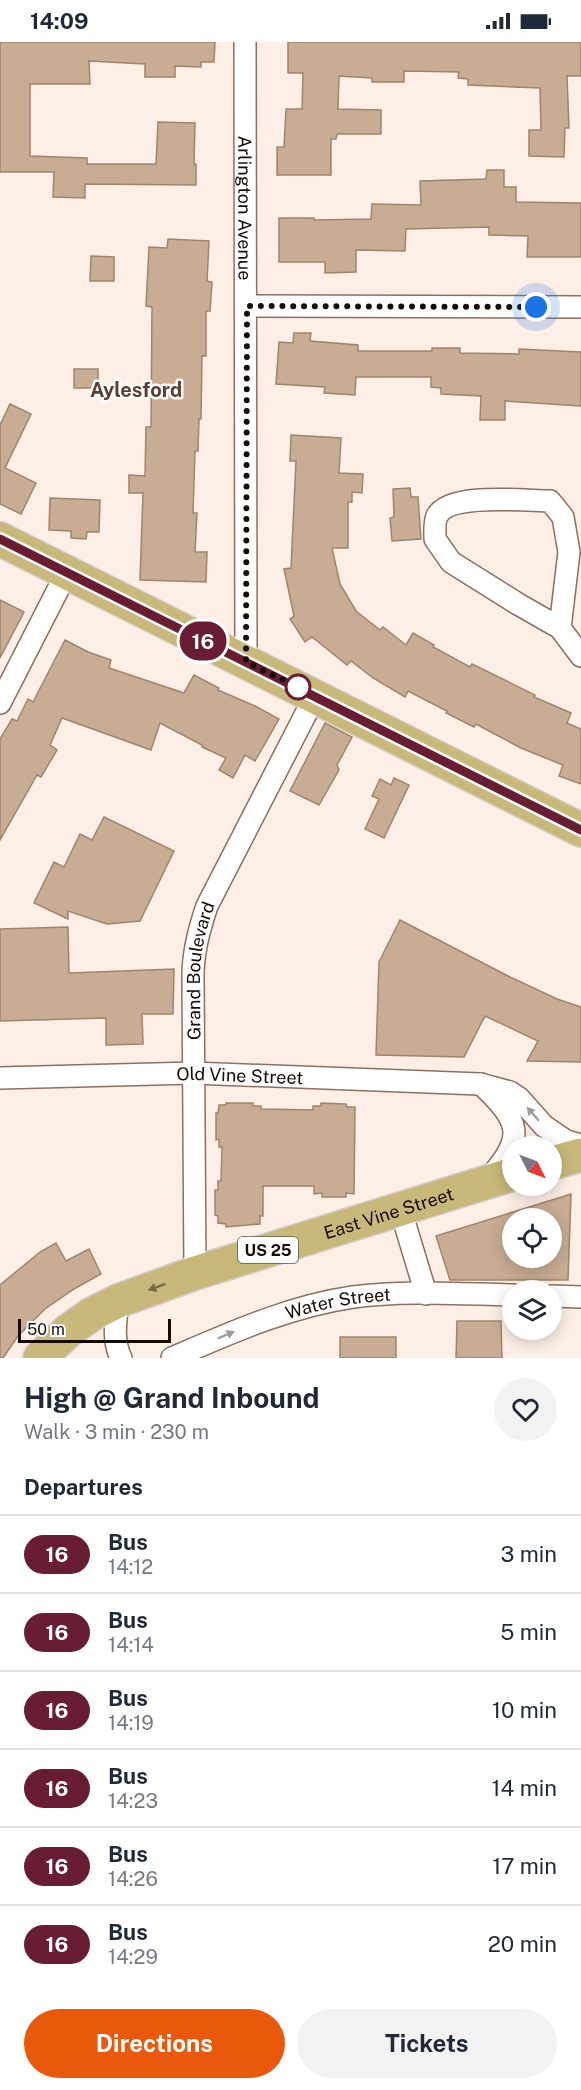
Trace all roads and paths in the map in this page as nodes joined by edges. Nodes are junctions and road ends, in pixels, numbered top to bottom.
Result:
1 (245, 42) edge
2 (247, 306) junction
3 (581, 307) edge
4 (0, 539) edge
5 (68, 572) junction
6 (560, 628) junction
7 (581, 656) edge
8 (246, 662) junction
9 (315, 696) junction
10 (0, 703) edge
11 (581, 830) edge
12 (193, 1073) junction
13 (0, 1078) edge
14 (480, 1084) junction
15 (581, 1145) edge
16 (581, 1155) edge
17 (562, 1160) edge
18 (500, 1178) edge
19 (400, 1208) junction
20 (195, 1273) junction
21 (426, 1294) junction
22 (502, 1295) edge
23 (562, 1296) edge
24 (581, 1297) edge
25 (118, 1301) junction
26 (40, 1358) edge
27 (120, 1358) edge
28 (172, 1358) edge

1 - 2 street, Arlington Avenue
2 - 3 street
2 - 8 street, Arlington Avenue
4 - 5 main road
5 - 8 main road
5 - 10 street
6 - 6 street
6 - 7 street
8 - 9 main road
9 - 11 main road
9 - 12 street, Grand Boulevard
12 - 13 street, Old Vine Street
12 - 14 street, Old Vine Street
12 - 20 street, Grand Boulevard
15 -> 14 street, Old Vine Street
14 - 18 street
16 - 17 main road
18 - 19 main road, East Vine Street / US 25
19 - 20 main road, East Vine Street / US 25
19 - 21 street
20 -> 25 main road, East Vine Street / US 25
21 - 22 street, Water Street
28 -> 21 street, Water Street
23 - 24 street
25 - 26 main road, East Vine Street / US 25
25 - 27 street

